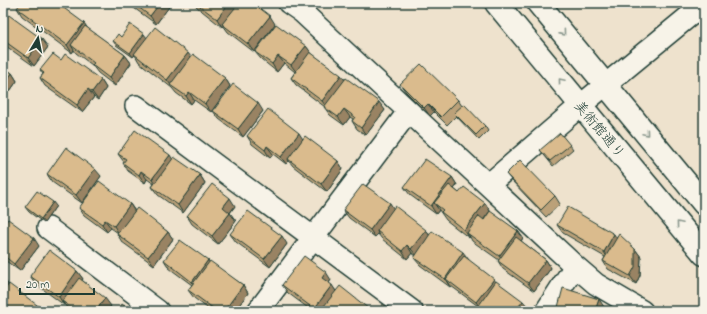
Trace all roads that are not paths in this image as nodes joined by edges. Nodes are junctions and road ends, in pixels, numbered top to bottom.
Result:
1 (289, 3) edge
2 (496, 3) edge
3 (538, 3) edge
4 (704, 4) edge
5 (606, 85) junction
6 (581, 105) junction
7 (136, 106) dead end
8 (408, 112) junction
9 (488, 185) junction
10 (704, 204) edge
11 (48, 228) dead end
12 (314, 238) junction
13 (704, 254) edge
14 (575, 266) junction
15 (158, 311) edge
16 (258, 311) edge
17 (412, 311) edge
18 (546, 311) edge
19 (642, 311) edge

1 - 8 street
6 -> 2 street, 美術館通り
3 -> 5 street
4 - 5 street
5 - 6 street
5 -> 10 street
6 - 9 street
13 -> 6 street, 美術館通り
7 - 12 street
8 - 9 street
8 - 12 street
9 - 14 street
11 - 15 street
12 - 16 street
12 - 17 street
14 - 18 street
14 - 19 street

